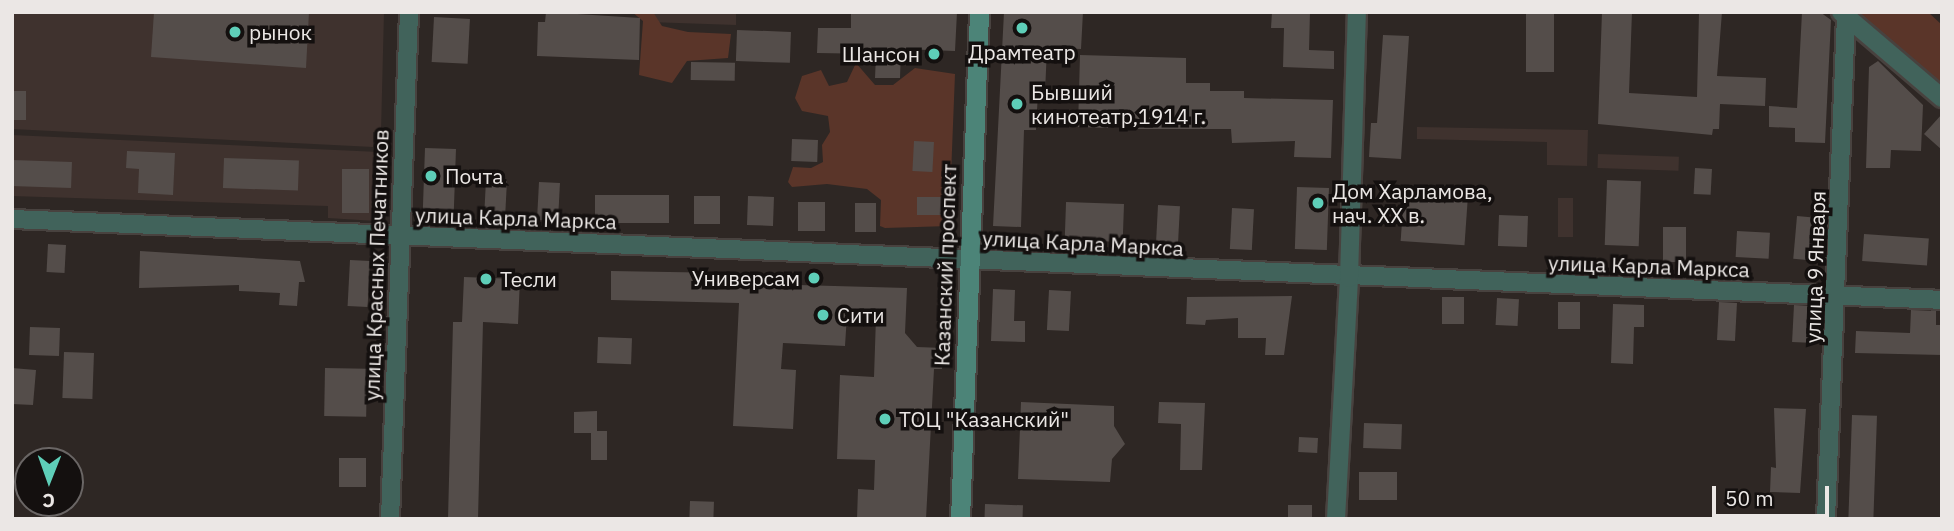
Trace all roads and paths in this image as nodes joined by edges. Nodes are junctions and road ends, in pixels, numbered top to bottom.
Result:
1 (409, 12) edge
2 (979, 12) edge
3 (1357, 12) edge
4 (1844, 15) edge
5 (1942, 98) edge
6 (12, 219) edge
7 (401, 238) junction
8 (967, 261) junction
9 (1349, 278) junction
10 (1837, 295) junction
11 (1942, 300) edge
12 (390, 519) edge
13 (960, 519) edge
14 (1336, 519) edge
15 (1826, 519) edge

1 - 7 street, улица Красных Печатников
2 - 8 main road, Казанский проспект
3 - 9 street
4 - 5 street
4 - 10 street, улица 9 Января
6 - 7 street, улица Карла Маркса
7 - 8 street, улица Карла Маркса
7 - 12 street, улица Красных Печатников
8 - 9 street, улица Карла Маркса
8 - 13 main road, Казанский проспект
9 - 10 street, улица Карла Маркса
9 - 14 street
10 - 11 street, улица Карла Маркса
10 - 15 street, улица 9 Января

